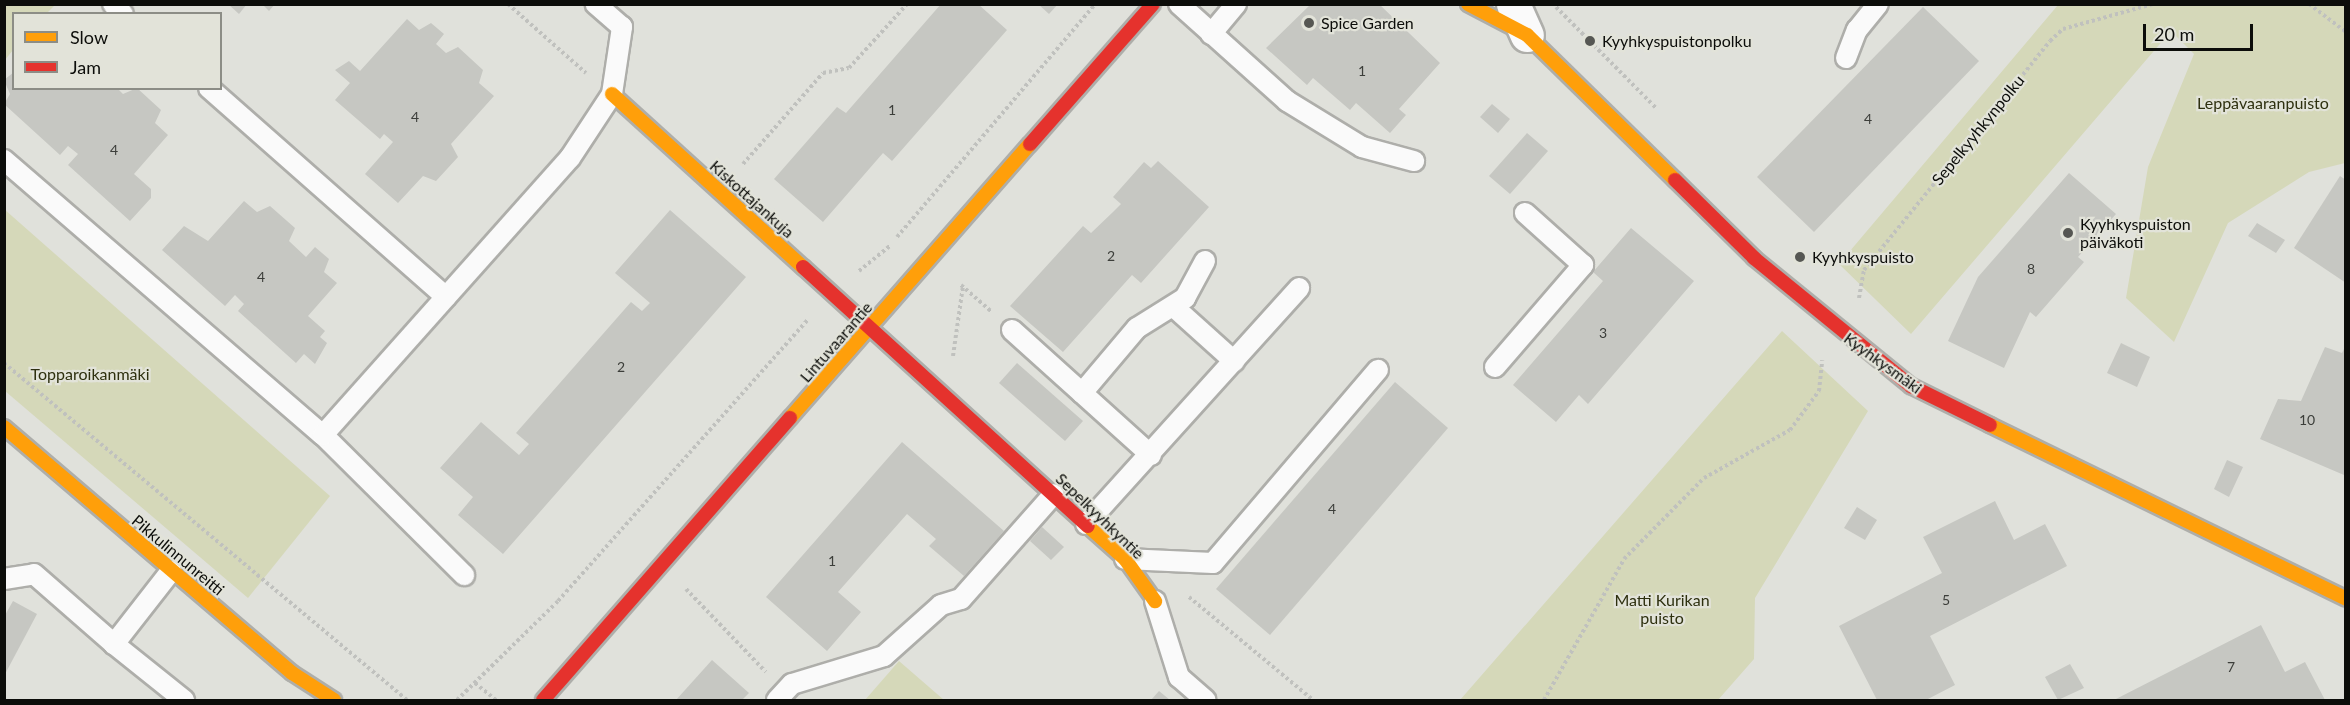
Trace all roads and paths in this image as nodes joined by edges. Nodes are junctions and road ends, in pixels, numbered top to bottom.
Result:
1 (508, 4) edge
2 (596, 4) edge
3 (907, 4) edge
4 (1095, 4) edge
5 (1153, 4) edge
6 (1179, 4) edge
7 (1236, 4) edge
8 (1468, 4) edge
9 (1513, 4) edge
10 (1553, 4) edge
11 (1878, 4) edge
12 (2153, 4) edge
13 (2309, 4) edge
14 (2346, 32) edge
15 (1211, 34) junction
16 (1527, 35) junction
17 (1846, 58) dead end
18 (211, 90) edge
19 (612, 94) junction
20 (1660, 112) dead end
21 (4, 160) edge
22 (1414, 161) dead end
23 (718, 192) junction
24 (1525, 213) dead end
25 (1205, 261) dead end
26 (956, 280) dead end
27 (963, 286) junction
28 (1299, 288) dead end
29 (831, 292) junction
30 (446, 297) junction
31 (1858, 303) dead end
32 (1174, 307) junction
33 (871, 328) junction
34 (1012, 330) joint
35 (1822, 356) dead end
36 (1234, 361) junction
37 (4, 363) edge
38 (1494, 367) dead end
39 (1378, 370) dead end
40 (942, 391) junction
41 (1082, 393) junction
42 (4, 427) edge
43 (323, 435) junction
44 (1151, 455) junction
45 (1054, 494) junction
46 (1086, 524) junction
47 (1125, 559) junction
48 (171, 571) junction
49 (464, 575) dead end
50 (4, 579) edge
51 (680, 582) dead end
52 (2346, 599) edge
53 (1155, 601) junction
54 (114, 644) junction
55 (475, 683) junction
56 (782, 695) edge
57 (184, 700) edge
58 (334, 700) edge
59 (407, 700) edge
60 (457, 700) edge
61 (496, 700) edge
62 (543, 700) edge
63 (1205, 700) edge
64 (1313, 700) edge
65 (1544, 700) edge

1 - 19 path
2 - 19 lane
3 - 23 path
4 - 29 path
5 - 33 street, Lintuvaarantie
6 - 15 lane
7 - 15 lane
8 - 16 street, Kyyhkysmäki
9 - 16 street, Kyyhkysmäki
10 - 20 path
11 - 17 lane
12 - 31 path, Sepelkyyhkynpolku
13 - 14 path
15 - 22 lane
16 - 52 street, Kyyhkysmäki
18 - 30 lane
19 - 23 street, Kiskottajankuja
19 - 30 lane
21 - 43 lane
23 - 29 street, Kiskottajankuja
24 - 38 lane
25 - 32 lane
26 - 27 path
27 - 34 path
27 - 40 path
28 - 36 lane
29 - 33 street, Kiskottajankuja
29 - 55 path
30 - 43 lane
32 - 36 lane
32 - 41 lane
33 - 40 street, Sepelkyyhkyntie
33 - 62 street, Lintuvaarantie
34 - 41 lane
35 - 65 path
36 - 44 lane
37 - 59 path
39 - 47 lane
40 - 45 street, Sepelkyyhkyntie
41 - 44 lane
42 - 48 street, Pikkulinnunreitti
43 - 49 lane
44 - 46 lane
45 - 46 street, Sepelkyyhkyntie
45 - 56 lane
46 - 47 street, Sepelkyyhkyntie
47 - 53 street, Sepelkyyhkyntie
48 - 54 lane
48 - 58 street, Pikkulinnunreitti
50 - 54 lane
51 - 56 path
53 - 63 lane
53 - 64 path
54 - 57 lane
55 - 60 path
55 - 61 path

